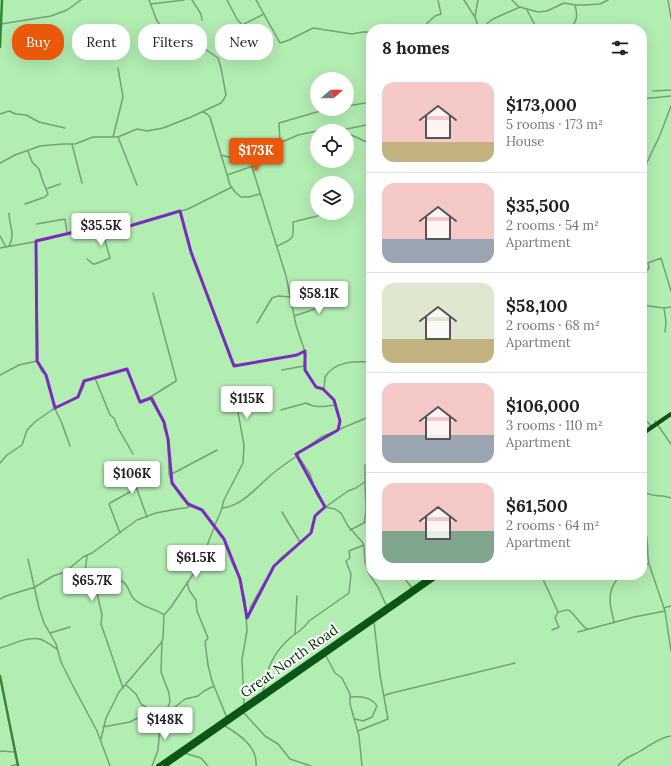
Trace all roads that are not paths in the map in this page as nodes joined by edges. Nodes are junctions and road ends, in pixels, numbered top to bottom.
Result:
1 (2, 0) edge
2 (82, 0) edge
3 (150, 0) edge
4 (184, 0) edge
5 (192, 0) edge
6 (227, 0) edge
7 (256, 0) edge
8 (438, 0) edge
9 (464, 0) edge
10 (478, 0) edge
11 (512, 0) edge
12 (608, 0) edge
13 (668, 0) edge
14 (151, 4) junction
15 (575, 5) junction
16 (519, 8) junction
17 (526, 9) junction
18 (264, 14) junction
19 (475, 16) junction
20 (671, 18) edge
21 (202, 20) dead end
22 (1, 24) edge
23 (426, 24) edge
24 (477, 24) edge
25 (486, 24) edge
26 (535, 24) edge
27 (574, 24) edge
28 (366, 32) edge
29 (0, 47) edge
30 (118, 68) dead end
31 (671, 90) edge
32 (653, 91) dead end
33 (671, 96) edge
34 (647, 98) edge
35 (366, 103) edge
36 (354, 105) edge
37 (671, 106) edge
38 (202, 112) junction
39 (0, 114) edge
40 (310, 114) edge
41 (366, 125) edge
42 (65, 128) dead end
43 (354, 128) edge
44 (310, 133) edge
45 (354, 136) edge
46 (113, 137) junction
47 (118, 137) junction
48 (366, 142) edge
49 (280, 143) junction
50 (72, 144) junction
51 (28, 151) junction
52 (221, 155) junction
53 (243, 156) dead end
54 (0, 163) edge
55 (647, 163) edge
56 (252, 167) junction
57 (227, 175) junction
58 (82, 183) dead end
59 (60, 184) dead end
60 (137, 185) dead end
61 (232, 187) junction
62 (46, 189) junction
63 (260, 194) junction
64 (25, 204) dead end
65 (180, 211) junction
66 (9, 213) dead end
67 (310, 218) edge
68 (37, 224) dead end
69 (101, 226) junction
70 (67, 233) junction
71 (0, 236) edge
72 (36, 242) junction
73 (7, 246) junction
74 (277, 246) junction
75 (0, 248) edge
76 (87, 259) dead end
77 (647, 271) edge
78 (671, 291) edge
79 (153, 294) dead end
80 (290, 297) junction
81 (345, 303) dead end
82 (647, 306) edge
83 (671, 307) edge
84 (664, 308) junction
85 (294, 316) junction
86 (257, 323) dead end
87 (665, 332) dead end
88 (305, 351) junction
89 (37, 361) junction
90 (366, 362) edge
91 (304, 366) junction
92 (282, 370) dead end
93 (0, 375) edge
94 (95, 378) junction
95 (324, 389) junction
96 (234, 391) dead end
97 (152, 396) junction
98 (336, 405) junction
99 (55, 408) junction
100 (282, 410) dead end
101 (671, 412) edge
102 (366, 418) edge
103 (647, 422) edge
104 (656, 423) junction
105 (651, 426) junction
106 (339, 429) junction
107 (647, 429) edge
108 (671, 444) edge
109 (70, 446) dead end
110 (217, 450) dead end
111 (134, 454) dead end
112 (298, 456) junction
113 (0, 463) edge
114 (365, 465) dead end
115 (130, 470) dead end
116 (170, 475) junction
117 (365, 481) junction
118 (137, 488) junction
119 (647, 494) edge
120 (671, 499) edge
121 (192, 506) junction
122 (325, 507) junction
123 (222, 508) junction
124 (146, 512) junction
125 (282, 512) dead end
126 (153, 514) junction
127 (147, 517) junction
128 (364, 523) joint
129 (214, 528) junction
130 (350, 530) junction
131 (120, 533) junction
132 (647, 535) edge
133 (300, 542) junction
134 (364, 545) junction
135 (87, 556) junction
136 (28, 559) dead end
137 (650, 564) junction
138 (366, 565) edge
139 (647, 565) edge
140 (94, 579) junction
141 (373, 580) edge
142 (406, 580) edge
143 (426, 580) edge
144 (431, 580) edge
145 (543, 580) edge
146 (616, 580) edge
147 (187, 582) junction
148 (35, 587) junction
149 (413, 589) junction
150 (297, 596) dead end
151 (0, 599) edge
152 (671, 606) edge
153 (388, 608) junction
154 (664, 608) junction
155 (665, 611) junction
156 (558, 612) junction
157 (164, 615) junction
158 (247, 618) junction
159 (374, 620) junction
160 (614, 623) junction
161 (70, 627) dead end
162 (587, 629) junction
163 (552, 630) dead end
164 (578, 632) dead end
165 (50, 633) junction
166 (294, 634) junction
167 (162, 640) junction
168 (0, 648) edge
169 (57, 649) junction
170 (671, 651) edge
171 (325, 654) junction
172 (515, 663) dead end
173 (0, 676) edge
174 (126, 685) junction
175 (214, 686) junction
176 (123, 688) junction
177 (262, 693) junction
178 (384, 696) junction
179 (351, 697) junction
180 (242, 709) junction
181 (154, 713) junction
182 (166, 714) junction
183 (227, 718) junction
184 (355, 718) junction
185 (223, 725) junction
186 (103, 727) junction
187 (358, 731) junction
188 (671, 736) edge
189 (101, 739) junction
190 (0, 751) edge
191 (15, 752) junction
192 (184, 753) junction
193 (18, 765) edge
194 (11, 766) edge
195 (110, 766) edge
196 (152, 766) edge
197 (158, 766) edge
198 (165, 766) edge
199 (208, 766) edge
200 (256, 766) edge
201 (311, 766) edge
202 (362, 766) edge
203 (618, 766) edge

1 - 22 street
2 - 22 street
3 - 14 street
4 - 14 street
5 - 21 street
6 - 18 street
7 - 18 street
8 - 23 street
9 - 19 street
10 - 19 street
11 - 16 street
12 - 15 street
13 - 20 street
14 - 38 street
15 - 17 street
15 - 27 street
16 - 17 street
16 - 25 street
17 - 26 street
18 - 28 street
19 - 24 street
22 - 29 street
30 - 46 street
31 - 32 street
33 - 34 street
35 - 36 street
37 - 55 street
38 - 47 street
38 - 52 street
39 - 42 street
40 - 49 street
41 - 43 street
44 - 49 street
45 - 48 street
46 - 47 street
46 - 50 street
47 - 60 street
49 - 56 street
50 - 51 street
50 - 58 street
51 - 54 street
51 - 62 street
52 - 53 street
52 - 57 street
56 - 57 street
56 - 63 street
57 - 61 street
59 - 62 street
61 - 63 street
61 - 65 street
62 - 64 street
63 - 74 street
65 - 69 street
65 - 88 street
66 - 73 street
67 - 74 street
68 - 70 street
69 - 70 street
69 - 76 street
70 - 72 street
71 - 73 street
72 - 73 street
72 - 89 street
73 - 75 street
74 - 80 street
77 - 78 street
79 - 97 street
80 - 85 street
80 - 86 street
81 - 85 street
82 - 84 street
83 - 84 street
84 - 87 street
85 - 88 street
88 - 91 street
89 - 93 street
89 - 99 street
90 - 95 street
91 - 92 street
91 - 95 street
94 - 97 street
94 - 99 street
94 - 111 street
95 - 98 street
96 - 123 street
97 - 116 street
98 - 100 street
98 - 106 street
99 - 109 street
99 - 113 street
101 - 104 highway
102 - 106 street
103 - 105 street
104 - 105 highway
104 - 108 street
105 - 107 highway
106 - 112 street
110 - 116 street
112 - 122 street
112 - 123 street
114 - 117 street
115 - 118 street
116 - 121 street
117 - 122 street
117 - 128 street
118 - 124 street
118 - 131 street
119 - 120 street
121 - 126 street
121 - 129 street
122 - 130 street
122 - 133 street
123 - 129 street
124 - 126 street
124 - 127 street
125 - 133 street
126 - 127 street
127 - 131 street
128 - 130 street
129 - 147 street
129 - 158 street
130 - 134 street
131 - 135 street
132 - 137 street
133 - 158 street
134 - 138 street
134 - 166 street
135 - 140 street
135 - 148 street
136 - 148 street
137 - 139 street
137 - 154 street
140 - 157 street
140 - 176 street
141 - 153 street
142 - 149 street
143 - 149 highway, Great North Road
144 - 153 highway, Great North Road
145 - 156 street
146 - 160 street
147 - 157 street
147 - 175 street
148 - 151 street
148 - 165 street
149 - 153 highway, Great North Road
150 - 166 street
152 - 154 street
153 - 159 highway, Great North Road
153 - 177 highway, Great North Road
154 - 155 street
155 - 160 street
155 - 170 street
156 - 162 street
156 - 163 street
157 - 167 street
158 - 180 street
159 - 171 highway, Great North Road
159 - 178 street
160 - 162 street
161 - 165 street
162 - 164 street
165 - 169 street
166 - 177 street
167 - 174 street
167 - 182 street
168 - 169 street
169 - 189 street
171 - 179 street
171 - 180 highway, Great North Road
172 - 178 street
173 - 191 street
174 - 176 street
174 - 181 street
175 - 182 street
175 - 183 street
176 - 186 street
177 - 180 highway, Great North Road
178 - 187 street
179 - 184 street
179 - 184 street
180 - 183 highway, Great North Road
180 - 185 highway, Great North Road
180 - 201 street
181 - 182 street
181 - 186 street
182 - 196 street
183 - 197 highway, Great North Road
184 - 187 street
185 - 192 highway, Great North Road
185 - 200 street
186 - 189 street
187 - 202 street
188 - 203 street
189 - 195 street
190 - 191 street
191 - 193 street
192 - 198 highway, Great North Road
192 - 199 street
193 - 194 street

